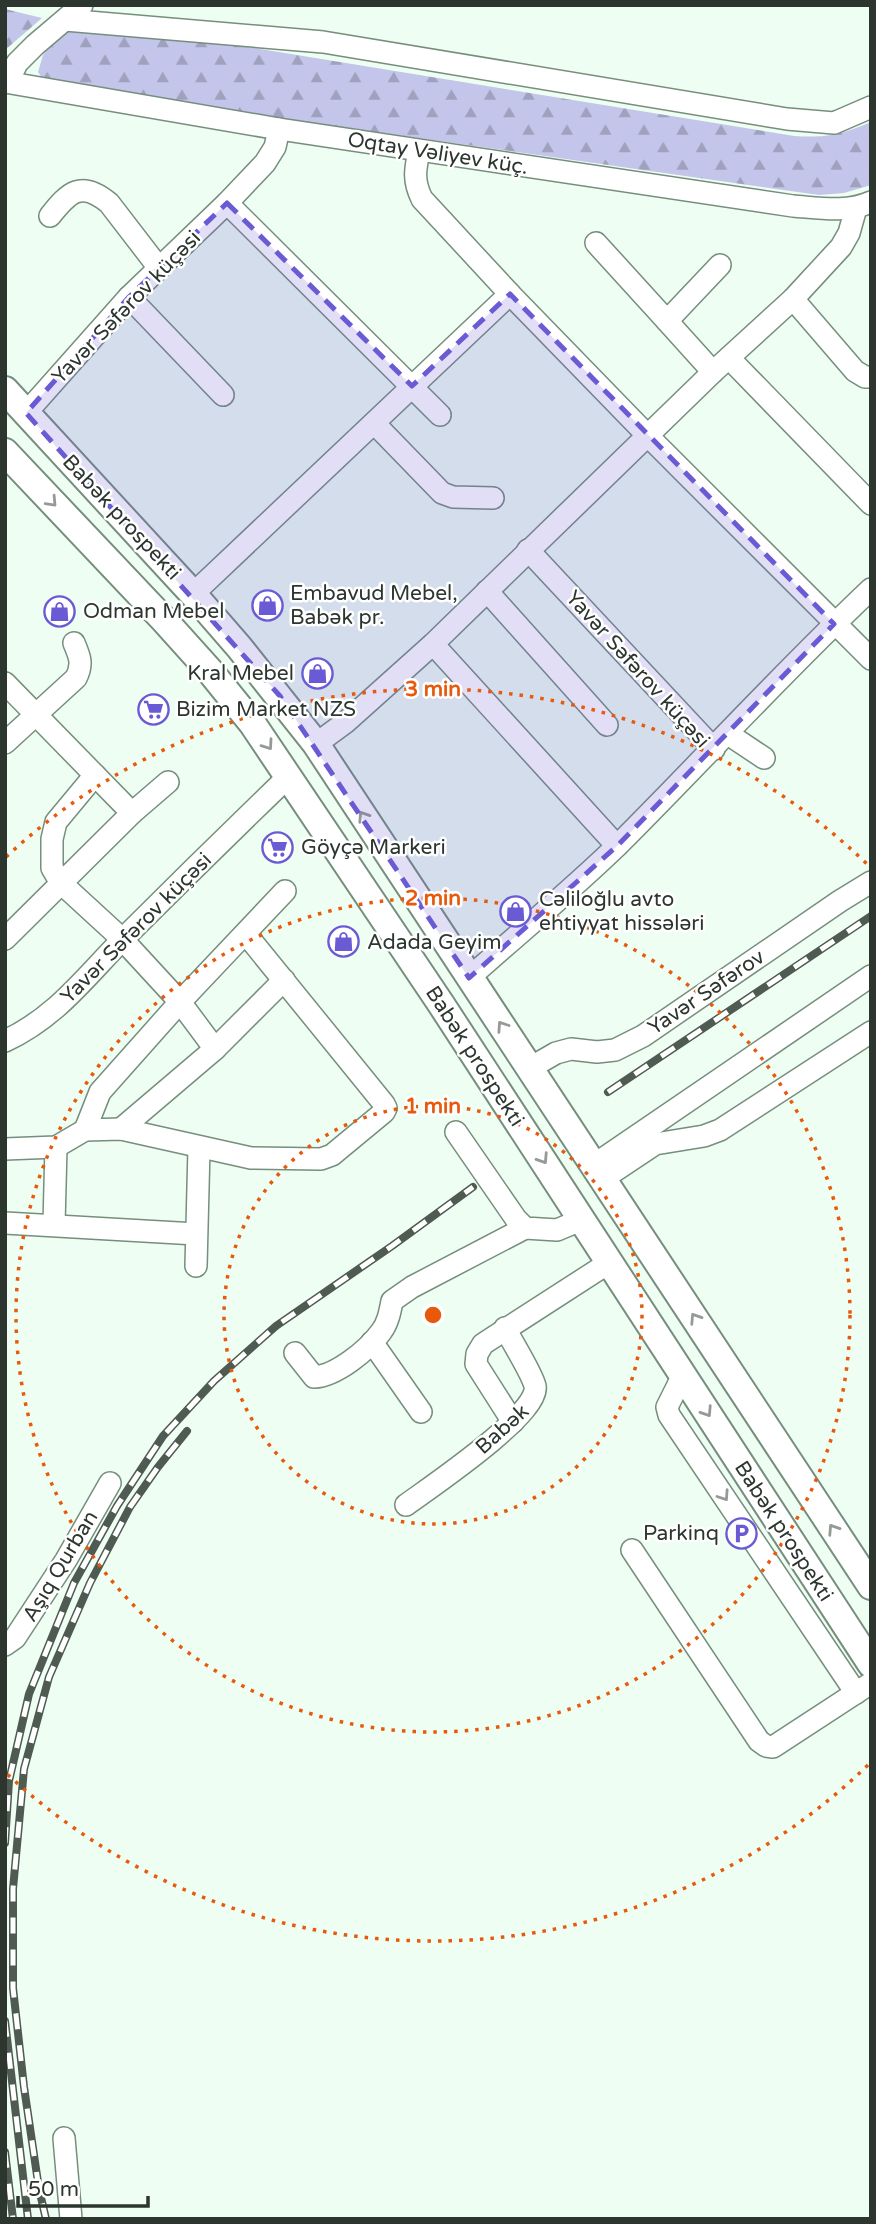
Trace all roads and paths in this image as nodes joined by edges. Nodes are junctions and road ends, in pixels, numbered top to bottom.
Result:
1 (82, 5) edge
2 (65, 20) junction
3 (6, 82) edge
4 (871, 107) edge
5 (279, 129) junction
6 (419, 151) junction
7 (227, 203) junction
8 (864, 205) edge
9 (50, 216) dead end
10 (596, 243) dead end
11 (720, 265) dead end
12 (159, 268) junction
13 (510, 294) junction
14 (130, 297) junction
15 (793, 299) junction
16 (667, 321) junction
17 (729, 358) junction
18 (712, 372) junction
19 (871, 377) edge
20 (412, 386) junction
21 (5, 390) edge
22 (223, 395) dead end
23 (26, 413) junction
24 (440, 415) dead end
25 (374, 424) junction
26 (648, 436) junction
27 (5, 452) edge
28 (493, 498) dead end
29 (871, 504) edge
30 (528, 550) junction
31 (871, 589) edge
32 (487, 591) junction
33 (193, 594) junction
34 (834, 624) junction
35 (74, 643) dead end
36 (433, 643) junction
37 (871, 659) edge
38 (5, 682) edge
39 (37, 715) junction
40 (607, 725) dead end
41 (721, 741) junction
42 (5, 743) edge
43 (316, 744) junction
44 (764, 758) dead end
45 (95, 775) junction
46 (289, 776) junction
47 (168, 782) dead end
48 (132, 813) junction
49 (617, 846) junction
50 (871, 883) edge
51 (61, 884) junction
52 (285, 891) dead end
53 (246, 934) junction
54 (5, 939) edge
55 (122, 939) junction
56 (871, 976) edge
57 (469, 978) junction
58 (284, 980) junction
59 (180, 1002) junction
60 (871, 1032) edge
61 (5, 1041) edge
62 (215, 1049) junction
63 (530, 1069) junction
64 (121, 1129) junction
65 (85, 1130) junction
66 (456, 1132) dead end
67 (56, 1147) junction
68 (199, 1148) junction
69 (5, 1149) edge
70 (599, 1172) junction
71 (583, 1219) junction
72 (5, 1223) edge
73 (54, 1224) junction
74 (525, 1228) junction
75 (196, 1234) junction
76 (610, 1262) junction
77 (196, 1266) dead end
78 (505, 1328) junction
79 (372, 1342) junction
80 (295, 1353) dead end
81 (683, 1375) junction
82 (421, 1412) dead end
83 (513, 1422) junction
84 (110, 1483) dead end
85 (406, 1505) dead end
86 (632, 1550) dead end
87 (871, 1586) edge
88 (5, 1644) edge
89 (871, 1664) edge
90 (863, 1688) edge
91 (64, 2138) dead end
92 (71, 2219) edge

1 - 2 street
2 - 3 street
2 - 4 street
3 - 5 street, Oqtay Vəliyev küç.
5 - 6 street, Oqtay Vəliyev küç.
5 - 7 street, Yavər Səfərov küçəsi
6 - 8 street, Oqtay Vəliyev küç.
6 - 13 street
7 - 12 street, Yavər Səfərov küçəsi
7 - 20 street
8 - 15 street
9 - 12 street
10 - 16 street
11 - 16 street
12 - 14 street, Yavər Səfərov küçəsi
13 - 20 street
13 - 26 street
14 - 22 street
14 - 23 street, Yavər Səfərov küçəsi
15 - 17 street
15 - 19 street
16 - 18 street
17 - 18 street
17 - 29 street
18 - 26 street
20 - 24 street
20 - 25 street
21 - 23 main road, Babək prospekti
23 - 33 main road, Babək prospekti
25 - 28 street
25 - 33 street
26 - 30 street
26 - 34 street
27 -> 46 main road, Babək prospekti
30 - 32 street
30 - 41 street, Yavər Səfərov küçəsi
31 - 34 street
32 - 36 street
32 - 40 street
33 - 43 main road, Babək prospekti
34 - 37 street
34 - 41 street
35 - 39 street
36 - 43 street
36 - 49 street
38 - 39 street
39 - 42 street
39 - 45 street
41 - 44 street
41 - 49 street, Yavər Səfərov küçəsi
57 -> 43 main road, Babək prospekti
45 - 48 street
45 - 51 street
46 - 55 street, Yavər Səfərov küçəsi
46 -> 71 main road, Babək prospekti
47 - 48 street
48 - 51 street
49 - 57 street, Yavər Səfərov küçəsi
50 - 63 street, Yavər Səfərov
51 - 54 street
51 - 55 street
52 - 53 street
53 - 58 street
53 - 59 street
55 - 59 street
55 - 61 street, Yavər Səfərov küçəsi
56 - 70 street
63 -> 57 main road, Babək prospekti
58 - 62 street
58 - 68 street
59 - 62 street
59 - 65 street
60 - 70 street
62 - 64 street
63 - 70 main road, Babək prospekti
64 - 65 street
64 - 68 street
65 - 67 street
66 - 74 street
67 - 69 street
67 - 73 street
68 - 75 street
87 -> 70 main road, Babək prospekti
71 - 74 street
71 - 76 main road, Babək prospekti
72 - 73 street
73 - 75 street
74 - 79 street
75 - 77 street
76 - 78 street
76 - 81 main road, Babək prospekti
78 - 83 street, Babək
78 - 83 street
79 - 80 street
79 - 82 street
81 -> 89 main road, Babək prospekti
81 -> 90 street
83 - 85 street, Babək
84 - 88 street, Aşıq Qurban
86 - 90 street
91 - 92 street

